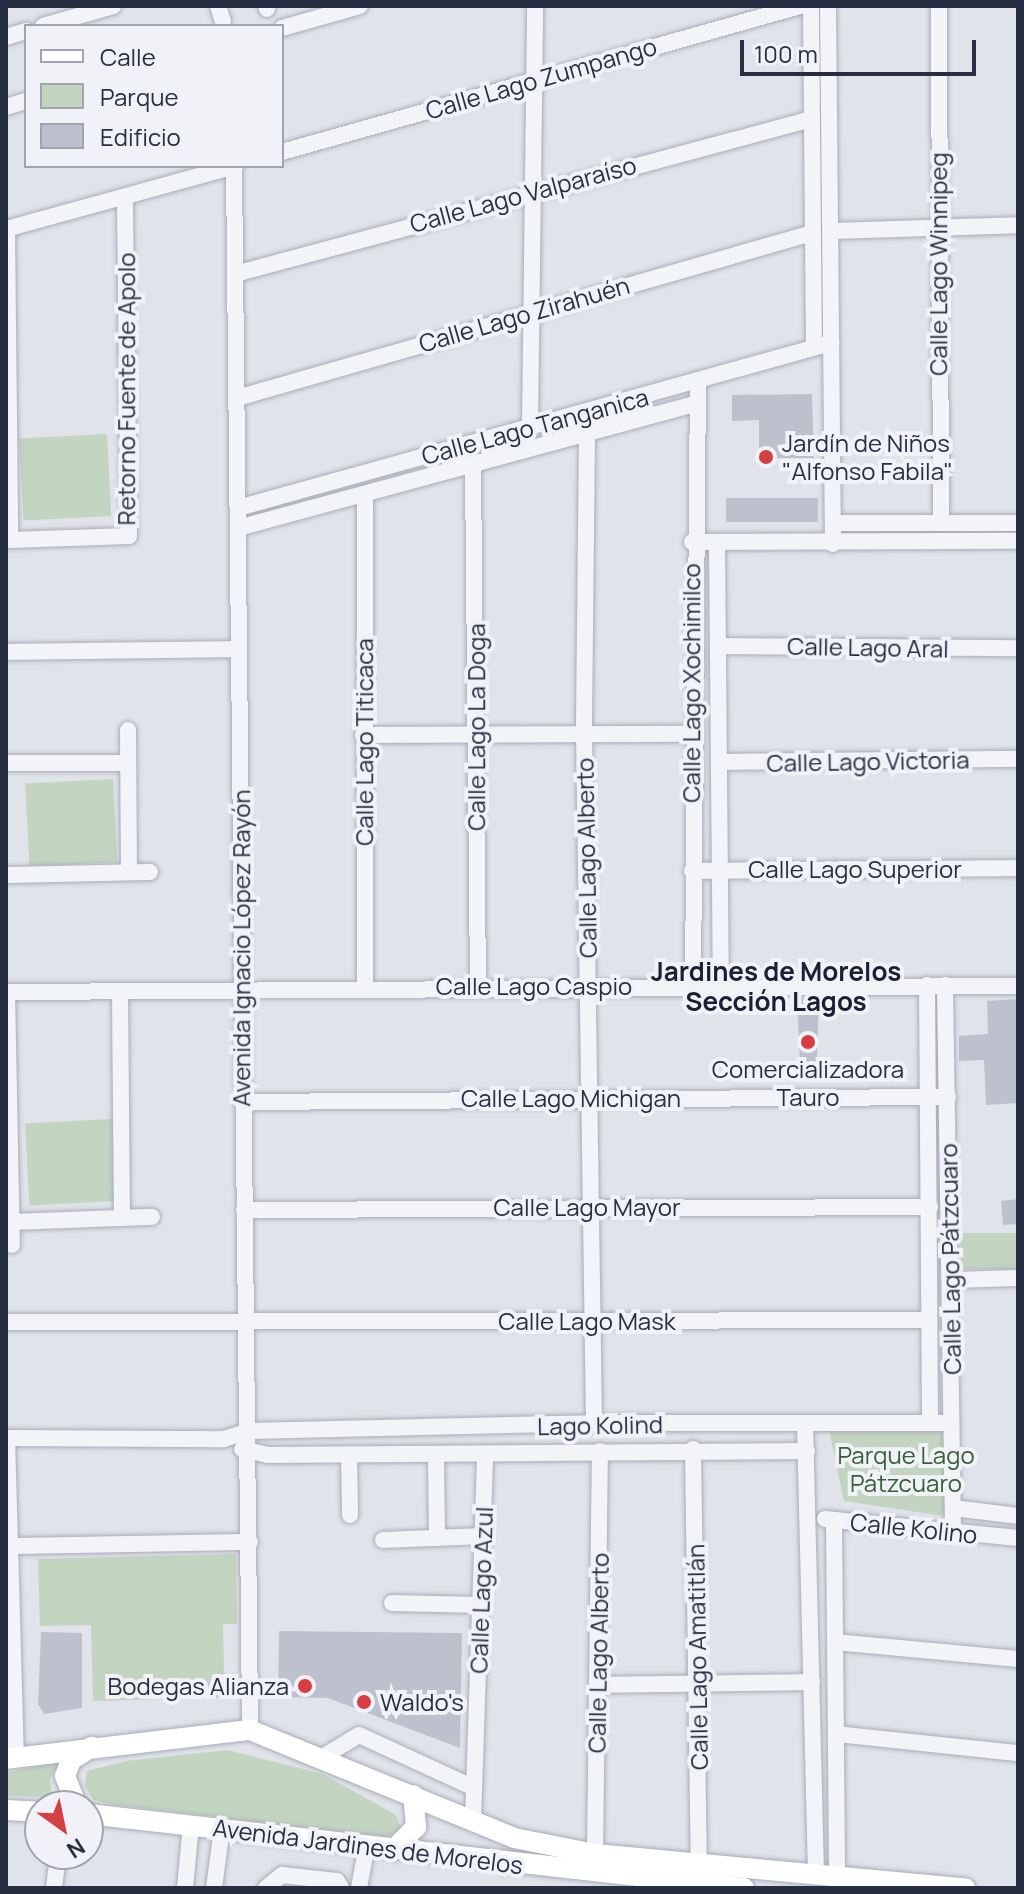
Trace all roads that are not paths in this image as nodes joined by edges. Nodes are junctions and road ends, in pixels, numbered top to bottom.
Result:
1 (113, 6) edge
2 (360, 6) edge
3 (535, 6) edge
4 (800, 6) edge
5 (811, 6) edge
6 (828, 6) edge
7 (939, 6) edge
8 (50, 24) edge
9 (284, 27) edge
10 (533, 80) junction
11 (812, 119) junction
12 (284, 151) edge
13 (227, 168) edge
14 (234, 168) edge
15 (528, 190) junction
16 (125, 197) junction
17 (936, 222) junction
18 (1018, 225) edge
19 (6, 229) edge
20 (832, 231) junction
21 (812, 233) junction
22 (235, 274) junction
23 (528, 313) junction
24 (831, 343) junction
25 (814, 345) junction
26 (698, 380) junction
27 (237, 398) junction
28 (698, 403) junction
29 (530, 427) junction
30 (587, 436) junction
31 (443, 451) junction
32 (473, 467) junction
33 (446, 474) junction
34 (365, 496) junction
35 (238, 508) junction
36 (941, 522) junction
37 (833, 523) junction
38 (1018, 523) edge
39 (238, 528) junction
40 (1018, 541) edge
41 (692, 542) junction
42 (717, 543) junction
43 (833, 544) junction
44 (718, 646) junction
45 (1018, 648) edge
46 (238, 649) junction
47 (6, 652) edge
48 (128, 730) dead end
49 (584, 732) junction
50 (690, 734) junction
51 (363, 735) junction
52 (477, 735) junction
53 (1018, 759) edge
54 (719, 762) junction
55 (6, 763) edge
56 (128, 763) junction
57 (1018, 868) edge
58 (719, 870) junction
59 (692, 871) junction
60 (129, 872) junction
61 (150, 872) dead end
62 (6, 875) edge
63 (693, 985) junction
64 (721, 985) junction
65 (927, 985) junction
66 (945, 985) junction
67 (478, 986) junction
68 (1018, 986) edge
69 (589, 987) junction
70 (365, 988) junction
71 (242, 990) junction
72 (6, 992) edge
73 (120, 993) junction
74 (592, 1097) junction
75 (928, 1097) junction
76 (948, 1097) junction
77 (242, 1102) junction
78 (949, 1154) junction
79 (929, 1155) junction
80 (592, 1206) junction
81 (930, 1207) junction
82 (244, 1210) junction
83 (152, 1217) dead end
84 (122, 1218) junction
85 (13, 1222) junction
86 (12, 1245) dead end
87 (1018, 1278) edge
88 (953, 1280) junction
89 (592, 1320) junction
90 (929, 1320) junction
91 (6, 1322) edge
92 (246, 1322) junction
93 (594, 1423) junction
94 (930, 1423) junction
95 (951, 1423) junction
96 (805, 1424) junction
97 (542, 1426) junction
98 (248, 1431) junction
99 (7, 1438) edge
100 (224, 1439) junction
101 (693, 1449) junction
102 (600, 1451) junction
103 (807, 1451) junction
104 (249, 1453) junction
105 (541, 1453) junction
106 (485, 1454) junction
107 (349, 1455) junction
108 (436, 1455) junction
109 (953, 1508) junction
110 (350, 1515) dead end
111 (810, 1516) junction
112 (1018, 1516) edge
113 (834, 1520) junction
114 (953, 1532) junction
115 (483, 1536) junction
116 (437, 1538) junction
117 (1018, 1538) edge
118 (383, 1540) dead end
119 (250, 1542) junction
120 (9, 1546) junction
121 (392, 1603) dead end
122 (480, 1605) junction
123 (835, 1642) junction
124 (1018, 1659) edge
125 (812, 1682) junction
126 (699, 1683) junction
127 (598, 1685) junction
128 (813, 1700) junction
129 (835, 1700) junction
130 (250, 1730) junction
131 (836, 1734) junction
132 (99, 1745) junction
133 (1018, 1753) edge
134 (11, 1757) edge
135 (321, 1758) junction
136 (474, 1788) junction
137 (73, 1790) edge
138 (413, 1795) junction
139 (104, 1813) edge
140 (473, 1821) junction
141 (191, 1825) junction
142 (222, 1828) junction
143 (367, 1845) junction
144 (393, 1850) junction
145 (595, 1854) junction
146 (816, 1871) junction
147 (837, 1872) junction
148 (687, 1881) edge
149 (185, 1888) edge
150 (214, 1888) edge
151 (266, 1888) edge
152 (341, 1888) edge
153 (359, 1888) edge
154 (744, 1888) edge
155 (965, 1888) edge

1 - 8 street
2 - 9 street
3 - 10 street
4 - 10 street, Calle Lago Zumpango
5 - 11 street
6 - 20 street
7 - 17 street, Calle Lago Winnipeg
10 - 12 street, Calle Lago Zumpango
10 - 15 street
11 - 15 street, Calle Lago Valparaíso
11 - 21 street
13 - 16 street
14 - 22 street, Avenida Ignacio López Rayón
15 - 22 street, Calle Lago Valparaíso
15 - 23 street
16 - 19 street
16 - 19 street, Retorno Fuente de Apolo
17 - 18 street
17 - 20 street
17 - 36 street, Calle Lago Winnipeg
20 - 24 street
21 - 23 street, Calle Lago Zirahuén
21 - 25 street
22 - 27 street, Avenida Ignacio López Rayón
23 - 27 street, Calle Lago Zirahuén
23 - 29 street
24 - 25 street, Calle Lago Tanganica
24 - 37 street
25 - 26 street, Calle Lago Tanganica
26 - 28 street, Calle Lago Xochimilco
26 - 29 street, Calle Lago Tanganica
27 - 35 street, Avenida Ignacio López Rayón
28 - 30 street, Calle Lago Tanganica
28 - 41 street, Calle Lago Xochimilco
29 - 31 street, Calle Lago Tanganica
30 - 32 street, Calle Lago Tanganica
30 - 49 street, Calle Lago Alberto
31 - 33 street
31 - 35 street, Calle Lago Tanganica
32 - 33 street, Calle Lago Tanganica
32 - 52 street, Calle Lago La Doga
33 - 34 street, Calle Lago Tanganica
34 - 39 street, Calle Lago Tanganica
34 - 51 street, Calle Lago Titicaca
35 - 39 street, Avenida Ignacio López Rayón
36 - 37 street
36 - 38 street
37 - 43 street
39 - 46 street, Avenida Ignacio López Rayón
40 - 43 street
41 - 42 street
41 - 50 street, Calle Lago Xochimilco
42 - 43 street
42 - 44 street, Calle Lago Xochimilco
44 - 45 street, Calle Lago Aral
44 - 54 street, Calle Lago Xochimilco
46 - 47 street
46 - 71 street, Avenida Ignacio López Rayón
48 - 56 street
49 - 50 street
49 - 52 street
49 - 69 street, Calle Lago Alberto
50 - 59 street, Calle Lago Xochimilco
51 - 52 street
51 - 70 street, Calle Lago Titicaca
52 - 67 street, Calle Lago La Doga
53 - 54 street, Calle Lago Victoria
54 - 58 street, Calle Lago Xochimilco
55 - 56 street
56 - 60 street
57 - 58 street, Calle Lago Superior
58 - 59 street, Calle Lago Superior
58 - 64 street, Calle Lago Xochimilco
59 - 63 street, Calle Lago Xochimilco
60 - 61 street
60 - 62 street
63 - 64 street, Calle Lago Caspio
63 - 69 street, Calle Lago Caspio
64 - 65 street, Calle Lago Caspio
65 - 66 street, Calle Lago Caspio
65 - 75 street, Calle Lago Pátzcuaro
66 - 68 street, Calle Lago Caspio
66 - 76 street, Calle Lago Pátzcuaro
67 - 69 street, Calle Lago Caspio
67 - 70 street, Calle Lago Caspio
69 - 74 street, Calle Lago Alberto
70 - 71 street, Calle Lago Caspio
71 - 73 street, Calle Lago Caspio
71 - 77 street, Avenida Ignacio López Rayón
72 - 73 street, Calle Lago Caspio
72 - 85 street
73 - 84 street
74 - 75 street, Calle Lago Michigan
74 - 77 street, Calle Lago Michigan
74 - 80 street, Calle Lago Alberto
75 - 76 street, Calle Lago Michigan
75 - 79 street, Calle Lago Pátzcuaro
76 - 78 street, Calle Lago Pátzcuaro
77 - 82 street, Avenida Ignacio López Rayón
78 - 79 street
78 - 88 street, Calle Lago Pátzcuaro
79 - 81 street, Calle Lago Pátzcuaro
80 - 81 street, Calle Lago Mayor
80 - 82 street, Calle Lago Mayor
80 - 89 street, Calle Lago Alberto
81 - 90 street, Calle Lago Pátzcuaro
82 - 92 street, Avenida Ignacio López Rayón
83 - 84 street
84 - 85 street
85 - 86 street
87 - 88 street
88 - 95 street, Calle Lago Pátzcuaro
89 - 90 street, Calle Lago Mask
89 - 92 street, Calle Lago Mask
89 - 93 street, Calle Lago Alberto
90 - 94 street, Calle Lago Pátzcuaro
91 - 92 street, Calle Lago Mask
92 - 98 street, Avenida Ignacio López Rayón
93 - 96 street, Lago Kolind
93 - 97 street, Lago Kolind
94 - 95 street, Lago Kolind
94 - 96 street, Lago Kolind
95 - 109 street, Calle Lago Pátzcuaro
96 - 103 street
97 - 98 street, Lago Kolind
97 - 105 street
98 - 100 street, Lago Kolind
98 - 104 street, Avenida Ignacio López Rayón
99 - 100 street
99 - 120 street
100 - 104 street
101 - 102 street, Lago Kolind
101 - 103 street, Lago Kolind
101 - 126 street, Calle Lago Amatitlán
102 - 105 street, Lago Kolind
102 - 127 street, Calle Lago Alberto
103 - 111 street
104 - 107 street, Lago Kolind
104 - 119 street, Avenida Ignacio López Rayón
105 - 106 street, Lago Kolind
106 - 108 street, Lago Kolind
106 - 115 street, Calle Lago Azul
107 - 108 street, Lago Kolind
107 - 110 street
108 - 116 street
109 - 112 street, Calle Kolino
109 - 114 street, Calle Lago Pátzcuaro
111 - 113 street, Calle Kolino
111 - 125 street
113 - 114 street, Calle Kolino
113 - 123 street
114 - 117 street, Calle Kolino
115 - 116 street
115 - 122 street, Calle Lago Azul
116 - 118 street
119 - 120 street
119 - 130 street, Avenida Ignacio López Rayón
120 - 134 street
121 - 122 street
122 - 136 street, Calle Lago Azul
123 - 124 street
123 - 129 street
125 - 126 street
125 - 128 street
126 - 127 street
126 - 148 street, Calle Lago Amatitlán
127 - 145 street, Calle Lago Alberto
128 - 129 street
128 - 146 street
129 - 131 street
130 - 132 main road, Avenida Jardines de Morelos
130 - 135 main road, Avenida Jardines de Morelos
131 - 133 street
131 - 147 street
132 - 134 main road, Avenida Jardines de Morelos
132 - 137 main road
135 - 136 street
135 - 138 main road, Avenida Jardines de Morelos
136 - 140 street, Calle Lago Azul
138 - 140 main road, Avenida Jardines de Morelos
138 - 144 main road
139 - 141 main road, Avenida Jardines de Morelos
140 - 145 main road, Avenida Jardines de Morelos
141 - 142 main road, Avenida Jardines de Morelos
141 - 149 street
142 - 143 main road, Avenida Jardines de Morelos
142 - 150 street
143 - 144 main road, Avenida Jardines de Morelos
143 - 153 street
144 - 148 main road, Avenida Jardines de Morelos
145 - 148 main road, Avenida Jardines de Morelos
146 - 147 main road, Avenida Jardines de Morelos
146 - 148 main road, Avenida Jardines de Morelos
147 - 155 main road, Avenida Jardines de Morelos
148 - 154 main road, Avenida Jardines de Morelos
151 - 152 street

